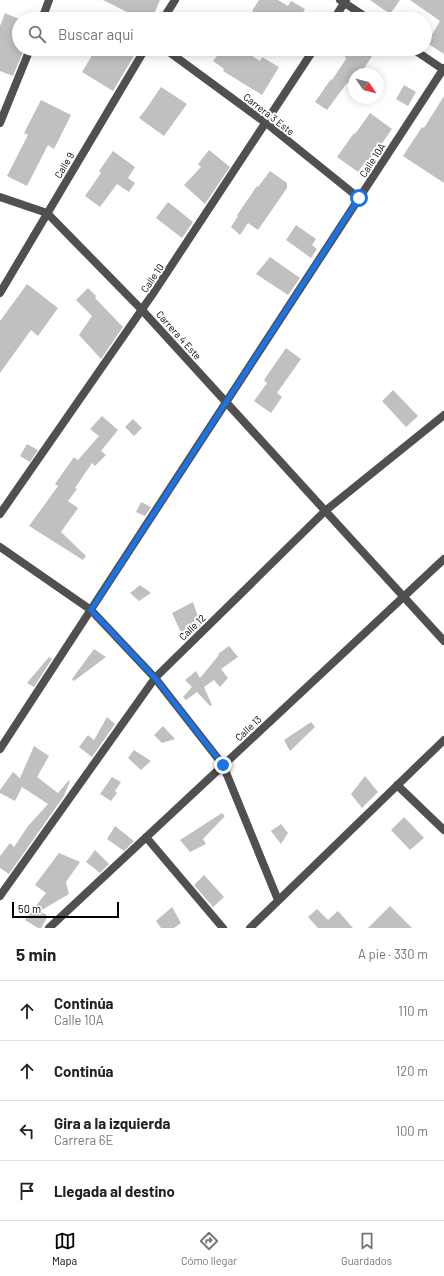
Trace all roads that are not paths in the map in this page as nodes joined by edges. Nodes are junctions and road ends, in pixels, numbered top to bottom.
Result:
1 (50, 0) edge
2 (174, 0) edge
3 (344, 1) edge
4 (45, 12) edge
5 (167, 12) edge
6 (338, 12) edge
7 (359, 12) edge
8 (27, 56) edge
9 (141, 56) edge
10 (175, 56) edge
11 (309, 56) edge
12 (424, 56) edge
13 (444, 69) edge
14 (0, 123) edge
15 (266, 123) junction
16 (0, 197) edge
17 (359, 198) junction
18 (47, 213) junction
19 (0, 293) edge
20 (142, 310) junction
21 (226, 403) junction
22 (444, 415) edge
23 (325, 511) junction
24 (0, 514) edge
25 (0, 547) edge
26 (444, 559) edge
27 (403, 597) junction
28 (91, 610) junction
29 (444, 641) edge
30 (155, 678) junction
31 (444, 740) edge
32 (0, 749) edge
33 (223, 765) junction
34 (397, 785) junction
35 (444, 830) edge
36 (146, 837) junction
37 (0, 896) edge
38 (278, 900) junction
39 (48, 928) edge
40 (223, 928) edge
41 (250, 928) edge

1 - 4 street
2 - 5 street
3 - 6 street
3 - 7 street
8 - 14 street
9 - 18 street, Calle 9
10 - 15 street, Carrera 3 Este
11 - 15 street, Calle 10
12 - 13 street
13 - 17 street, Calle 10A
15 - 17 street, Carrera 3 Este
15 - 20 street, Calle 10
16 - 18 street, Carrera 4 Este
17 - 21 street, Calle 10A
18 - 19 street, Calle 9
18 - 20 street, Carrera 4 Este
20 - 21 street, Carrera 4 Este
20 - 24 street, Calle 10
21 - 23 street, Carrera 4 Este
21 - 28 street, Calle 10A
22 - 23 street, Calle 12
23 - 27 street, Carrera 4 Este
23 - 30 street, Calle 12
25 - 28 street
26 - 27 street, Calle 13
27 - 29 street, Carrera 4 Este
27 - 33 street, Calle 13
28 - 30 street
28 - 32 street, Calle 10A
30 - 33 street
30 - 37 street, Calle 12
31 - 34 street
33 - 36 street, Calle 13
33 - 38 street
34 - 35 street
34 - 38 street
36 - 39 street, Calle 13
36 - 40 street
38 - 41 street

